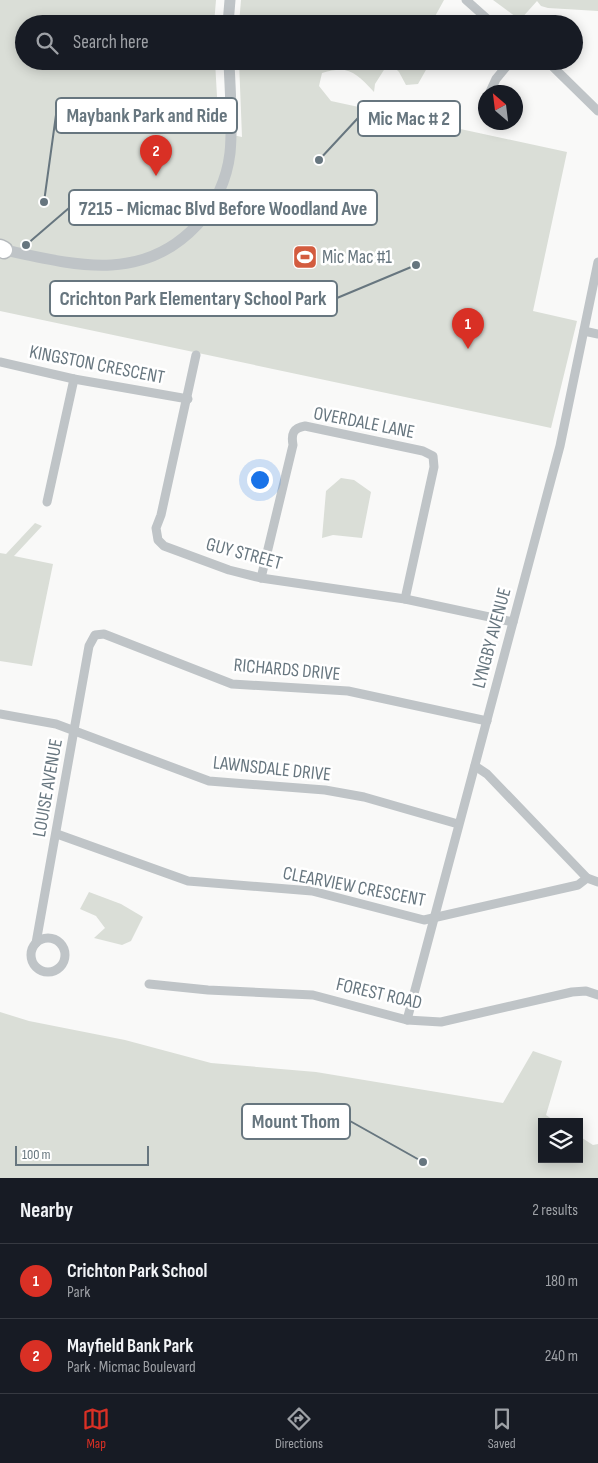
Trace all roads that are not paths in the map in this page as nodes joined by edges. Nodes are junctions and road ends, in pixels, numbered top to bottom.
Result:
1 (230, 0) edge
2 (466, 0) edge
3 (229, 15) edge
4 (483, 15) edge
5 (229, 70) edge
6 (504, 70) edge
7 (556, 70) edge
8 (493, 85) edge
9 (598, 111) edge
10 (1, 249) edge
11 (598, 262) edge
12 (584, 331) junction
13 (598, 334) edge
14 (196, 355) dead end
15 (0, 362) edge
16 (74, 378) junction
17 (188, 399) junction
18 (47, 502) dead end
19 (261, 578) junction
20 (405, 599) junction
21 (513, 622) junction
22 (91, 639) joint
23 (0, 714) edge
24 (487, 721) junction
25 (74, 730) junction
26 (475, 766) junction
27 (458, 824) junction
28 (57, 834) junction
29 (587, 878) junction
30 (598, 882) edge
31 (434, 918) junction
32 (36, 943) dead end
33 (149, 984) dead end
34 (598, 995) edge
35 (407, 1020) junction

1 - 3 street
2 - 4 street
5 - 10 street
6 - 8 street
7 - 9 street
11 - 12 street, LYNGBY AVENUE
12 - 13 street
12 - 21 street, LYNGBY AVENUE
14 - 17 street, GUY STREET
15 - 16 street, KINGSTON CRESCENT
16 - 17 street, KINGSTON CRESCENT
16 - 18 street
17 - 19 street, GUY STREET
19 - 20 street, GUY STREET
19 - 20 street, OVERDALE LANE
20 - 21 street, GUY STREET
21 - 24 street, LYNGBY AVENUE
22 - 24 street, RICHARDS DRIVE
22 - 25 street, LOUISE AVENUE
23 - 25 street, LAWNSDALE DRIVE
24 - 26 street, LYNGBY AVENUE
25 - 27 street, LAWNSDALE DRIVE
25 - 28 street, LOUISE AVENUE
26 - 27 street, LYNGBY AVENUE
26 - 29 street
27 - 31 street, LYNGBY AVENUE
28 - 31 street, CLEARVIEW CRESCENT
28 - 32 street, LOUISE AVENUE
29 - 30 street
29 - 31 street, CLEARVIEW CRESCENT
31 - 35 street, LYNGBY AVENUE
33 - 35 street, FOREST ROAD
34 - 35 street, FOREST ROAD

